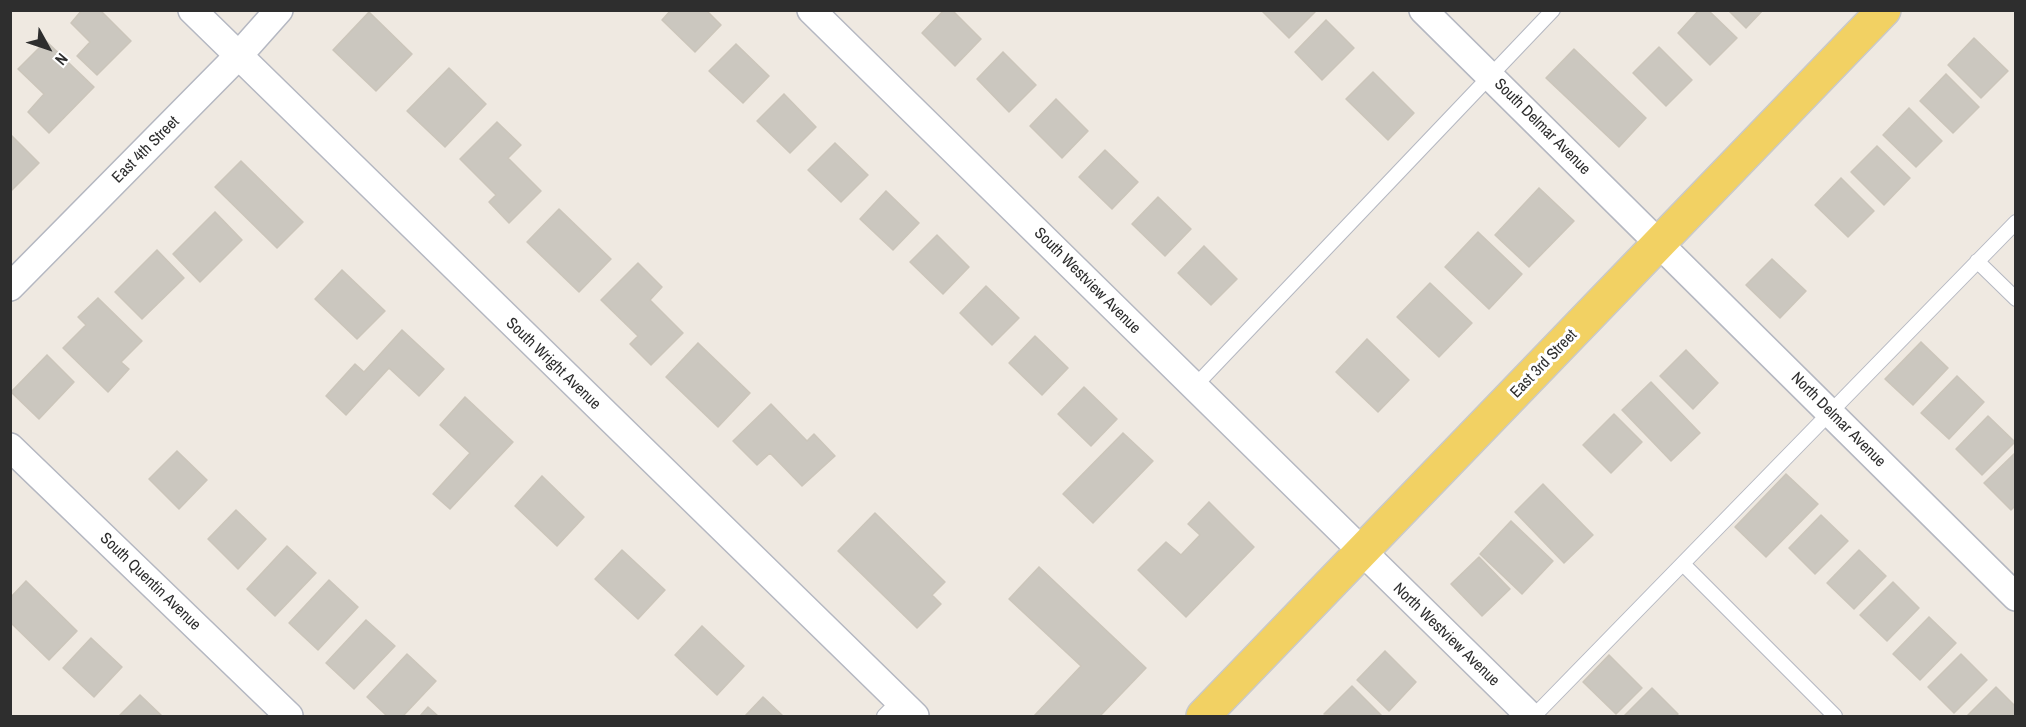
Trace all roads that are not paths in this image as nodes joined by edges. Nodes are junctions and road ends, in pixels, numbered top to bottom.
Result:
1 (192, 10) edge
2 (279, 10) edge
3 (811, 10) edge
4 (1423, 10) edge
5 (1553, 10) edge
6 (1884, 10) edge
7 (239, 55) junction
8 (1489, 75) junction
9 (2016, 222) edge
10 (1660, 244) junction
11 (1977, 261) junction
12 (10, 287) edge
13 (2016, 299) edge
14 (1194, 387) junction
15 (1830, 412) junction
16 (10, 447) edge
17 (1361, 553) junction
18 (1683, 564) junction
19 (2016, 597) edge
20 (900, 711) edge
21 (289, 717) edge
22 (1203, 717) edge
23 (1532, 717) edge
24 (1835, 717) edge

1 - 7 street, South Wright Avenue
2 - 7 street, East 4th Street
3 - 14 street, South Westview Avenue
4 - 8 street, South Delmar Avenue
5 - 8 lane
6 - 10 main road, East 3rd Street
7 - 12 street, East 4th Street
7 - 20 street, South Wright Avenue
8 - 10 street, South Delmar Avenue
8 - 14 lane
9 - 11 lane
10 - 15 street, North Delmar Avenue
10 - 17 main road, East 3rd Street
11 - 13 lane
11 - 15 lane
14 - 17 street, South Westview Avenue
15 - 18 lane
15 - 19 street, North Delmar Avenue
16 - 21 street, South Quentin Avenue
17 - 22 main road, East 3rd Street
17 - 23 street, North Westview Avenue
18 - 23 lane
18 - 24 lane

